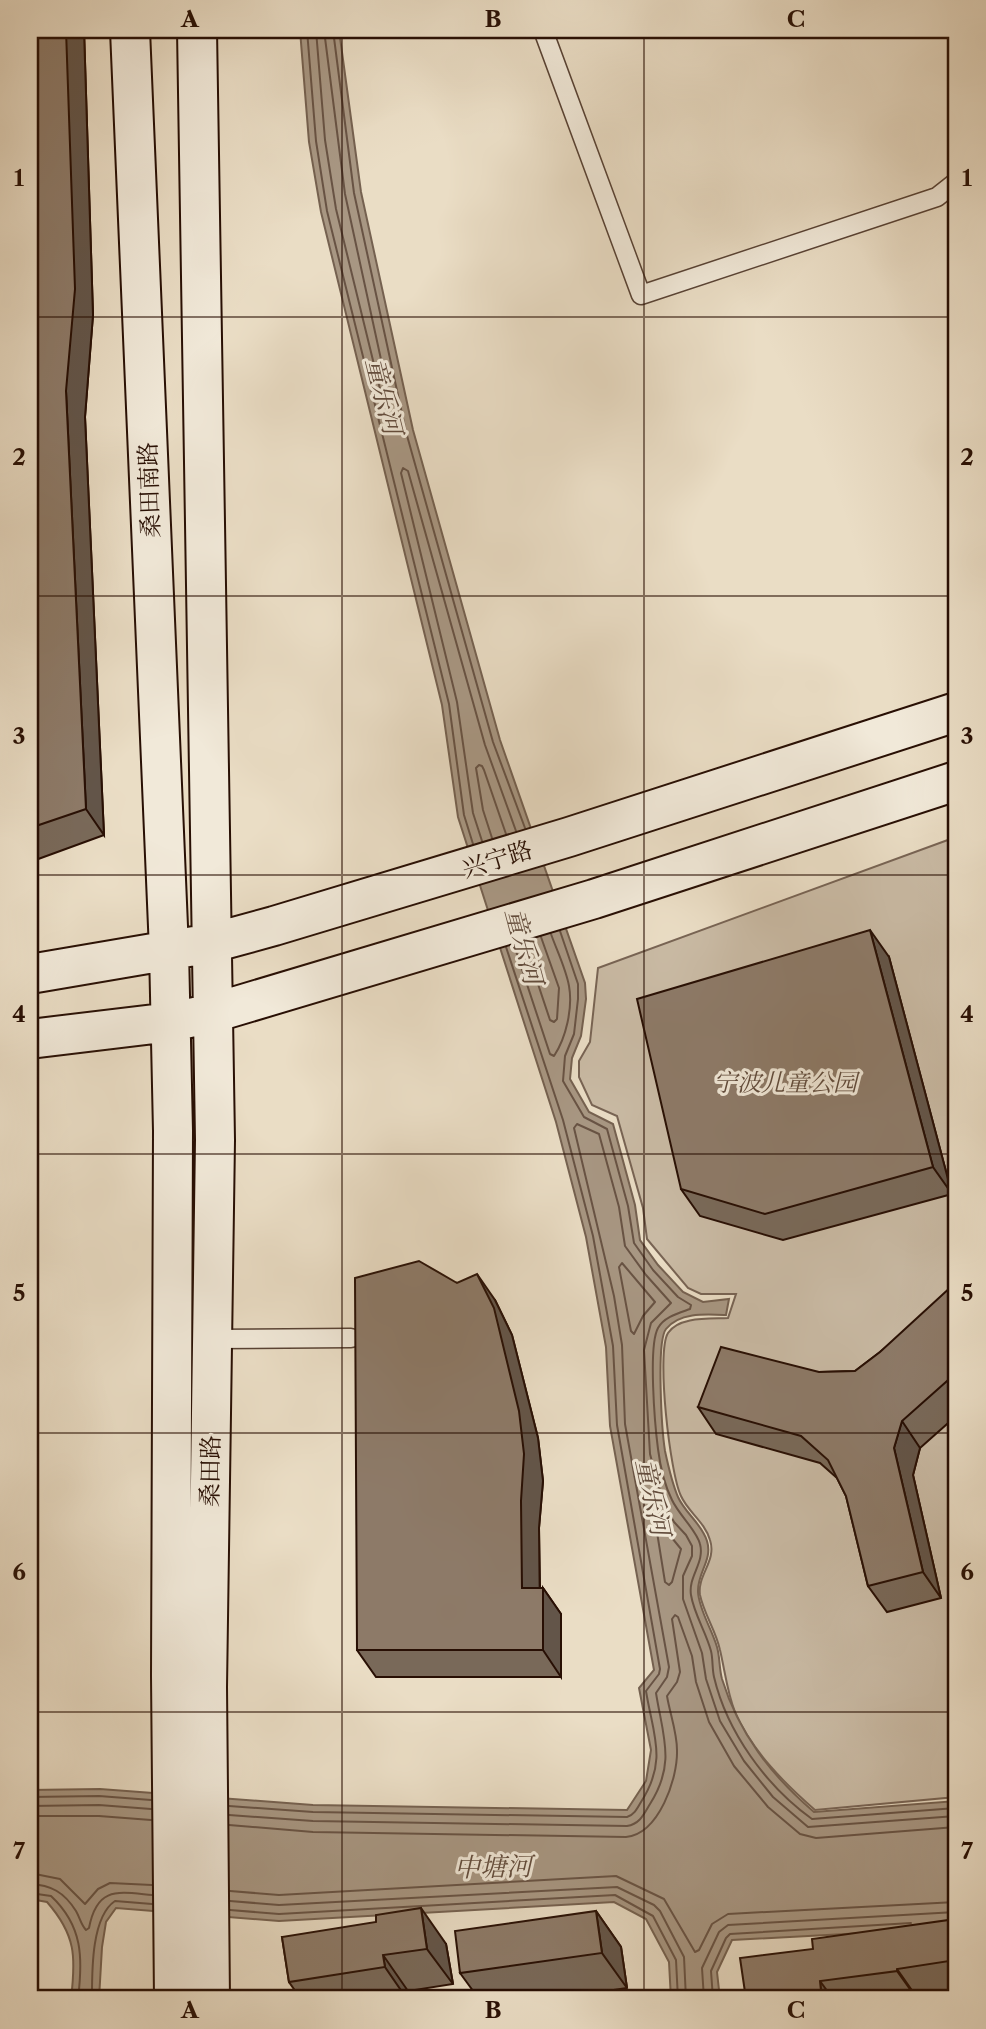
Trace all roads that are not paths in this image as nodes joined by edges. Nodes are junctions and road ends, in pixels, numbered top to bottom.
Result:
1 (130, 30) edge
2 (197, 30) edge
3 (543, 30) edge
4 (956, 182) edge
5 (956, 712) edge
6 (956, 781) edge
7 (212, 943) junction
8 (169, 950) junction
9 (30, 974) edge
10 (213, 1013) junction
11 (171, 1022) junction
12 (30, 1039) edge
13 (351, 1338) dead end
14 (212, 1339) junction
15 (174, 1999) edge
16 (210, 1999) edge

1 - 8 main road, 桑田南路
2 - 7 main road
3 - 4 lane
5 - 7 main road, 兴宁路
6 - 10 main road
7 - 8 main road, 兴宁路
7 - 10 main road, 桑田路
8 - 9 main road, 兴宁路
8 - 11 main road, 桑田路
10 - 11 main road
10 - 14 main road, 桑田路
11 - 12 main road
11 - 15 main road, 桑田路
13 - 14 lane
14 - 16 main road, 桑田路

